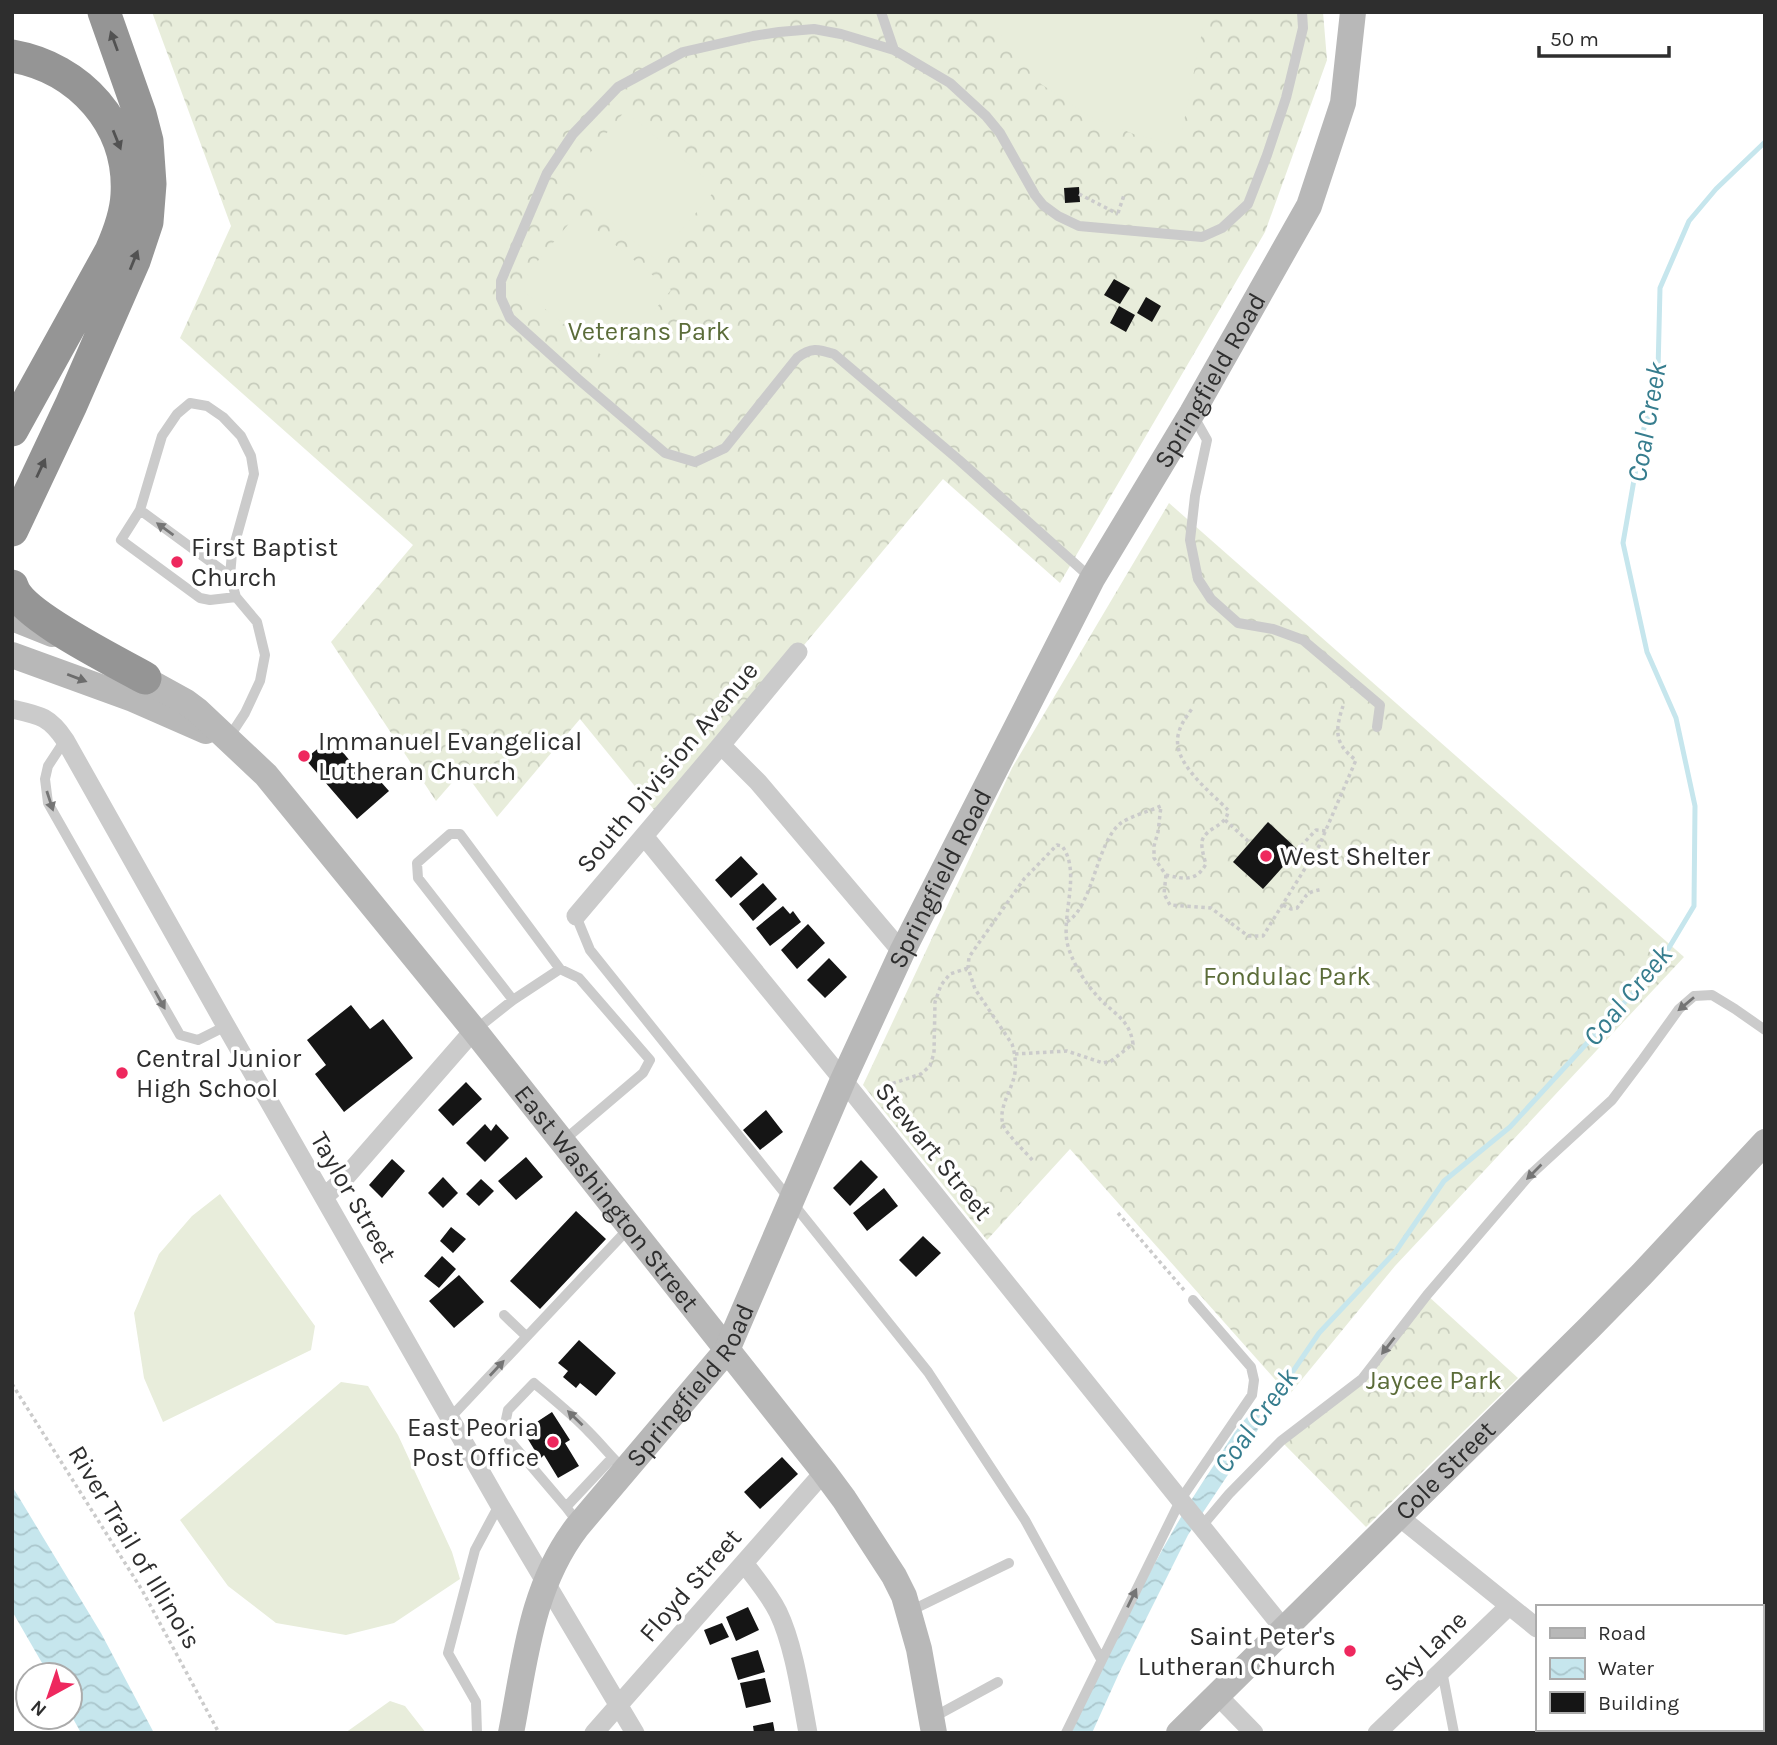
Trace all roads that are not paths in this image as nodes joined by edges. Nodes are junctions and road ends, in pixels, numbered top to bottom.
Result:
1 (104, 12) edge
2 (881, 12) edge
3 (1302, 12) edge
4 (1353, 12) edge
5 (894, 50) junction
6 (12, 55) edge
7 (1192, 413) junction
8 (12, 430) edge
9 (140, 510) junction
10 (12, 530) edge
11 (230, 576) junction
12 (1093, 579) junction
13 (12, 586) edge
14 (236, 597) junction
15 (12, 618) edge
16 (798, 652) dead end
17 (12, 655) edge
18 (145, 678) junction
19 (12, 709) edge
20 (1377, 727) dead end
21 (228, 739) junction
22 (65, 740) junction
23 (721, 746) junction
24 (644, 836) junction
25 (576, 916) joint
26 (902, 951) junction
27 (560, 969) junction
28 (513, 1000) junction
29 (226, 1026) junction
30 (474, 1030) junction
31 (1765, 1030) edge
32 (843, 1080) junction
33 (563, 1142) junction
34 (1765, 1142) edge
35 (324, 1197) junction
36 (792, 1202) junction
37 (631, 1226) junction
38 (1192, 1300) road end
39 (504, 1315) dead end
40 (526, 1336) junction
41 (727, 1350) junction
42 (450, 1418) junction
43 (619, 1464) junction
44 (824, 1472) junction
45 (1181, 1499) junction
46 (499, 1504) junction
47 (572, 1516) junction
48 (1398, 1516) junction
49 (1202, 1526) junction
50 (744, 1563) junction
51 (1009, 1563) dead end
52 (545, 1582) junction
53 (1509, 1606) junction
54 (909, 1612) junction
55 (1536, 1627) edge
56 (1283, 1628) junction
57 (1101, 1659) junction
58 (1442, 1671) junction
59 (998, 1682) dead end
60 (1217, 1696) junction
61 (619, 1706) junction
62 (933, 1726) edge
63 (477, 1733) edge
64 (511, 1733) edge
65 (594, 1733) edge
66 (635, 1733) edge
67 (808, 1733) edge
68 (1066, 1733) edge
69 (1179, 1733) edge
70 (1254, 1733) edge
71 (1377, 1733) edge
72 (1454, 1733) edge

10 -> 1 highway
2 - 5 lane
3 - 5 lane
4 - 7 main road, Springfield Road
5 - 12 lane
6 -> 8 highway
7 - 12 main road, Springfield Road
7 - 20 lane
11 -> 9 lane
9 - 11 lane
9 - 14 lane
11 - 14 lane
12 - 26 main road, Springfield Road
13 - 18 highway
14 - 21 lane
15 - 18 main road, East Washington Street
16 - 23 street, South Division Avenue
17 -> 21 main road, East Washington Street
18 - 21 main road, East Washington Street
19 - 22 street, Taylor Street
21 - 30 main road, East Washington Street
22 - 29 street, Taylor Street
22 -> 29 lane
23 - 24 street, South Division Avenue
23 - 26 street
24 - 25 street, South Division Avenue
24 - 32 street, Stewart Street
25 - 36 lane
26 - 32 main road, Springfield Road
27 - 28 lane
27 - 28 lane
27 - 33 lane
28 - 30 lane
29 - 35 street, Taylor Street
30 - 33 main road, East Washington Street
30 - 35 street
31 -> 49 lane
32 - 36 main road, Springfield Road
32 - 45 street, Stewart Street
33 - 37 main road, East Washington Street
34 - 48 main road, Cole Street
35 - 42 street, Taylor Street
36 - 41 main road, Springfield Road
36 - 57 lane
37 - 40 lane
37 - 41 main road, East Washington Street
38 - 45 lane
39 - 40 lane
42 -> 40 lane
41 - 43 main road, Springfield Road
41 - 44 main road, East Washington Street
42 - 46 street, Taylor Street
43 - 47 main road, Springfield Road
43 -> 47 lane
44 - 50 street, Floyd Street
44 - 54 main road, East Washington Street
45 - 49 street, Stewart Street
57 -> 45 lane
46 - 52 street, Taylor Street
46 - 63 lane
47 - 52 main road, Springfield Road
48 - 53 street
48 - 56 main road, Cole Street
49 - 56 street
50 - 61 street, Floyd Street
50 - 67 street
51 - 54 lane
52 - 61 street, Taylor Street
52 - 64 main road, Springfield Road
53 - 55 street
53 - 58 street, Sky Lane
54 - 62 main road, East Washington Street
56 - 60 main road, Cole Street
57 - 68 lane
58 - 71 street, Sky Lane
58 - 72 lane
59 - 62 lane
60 - 69 main road, Cole Street
60 - 70 street
61 - 65 street, Floyd Street
61 - 66 street, Taylor Street

